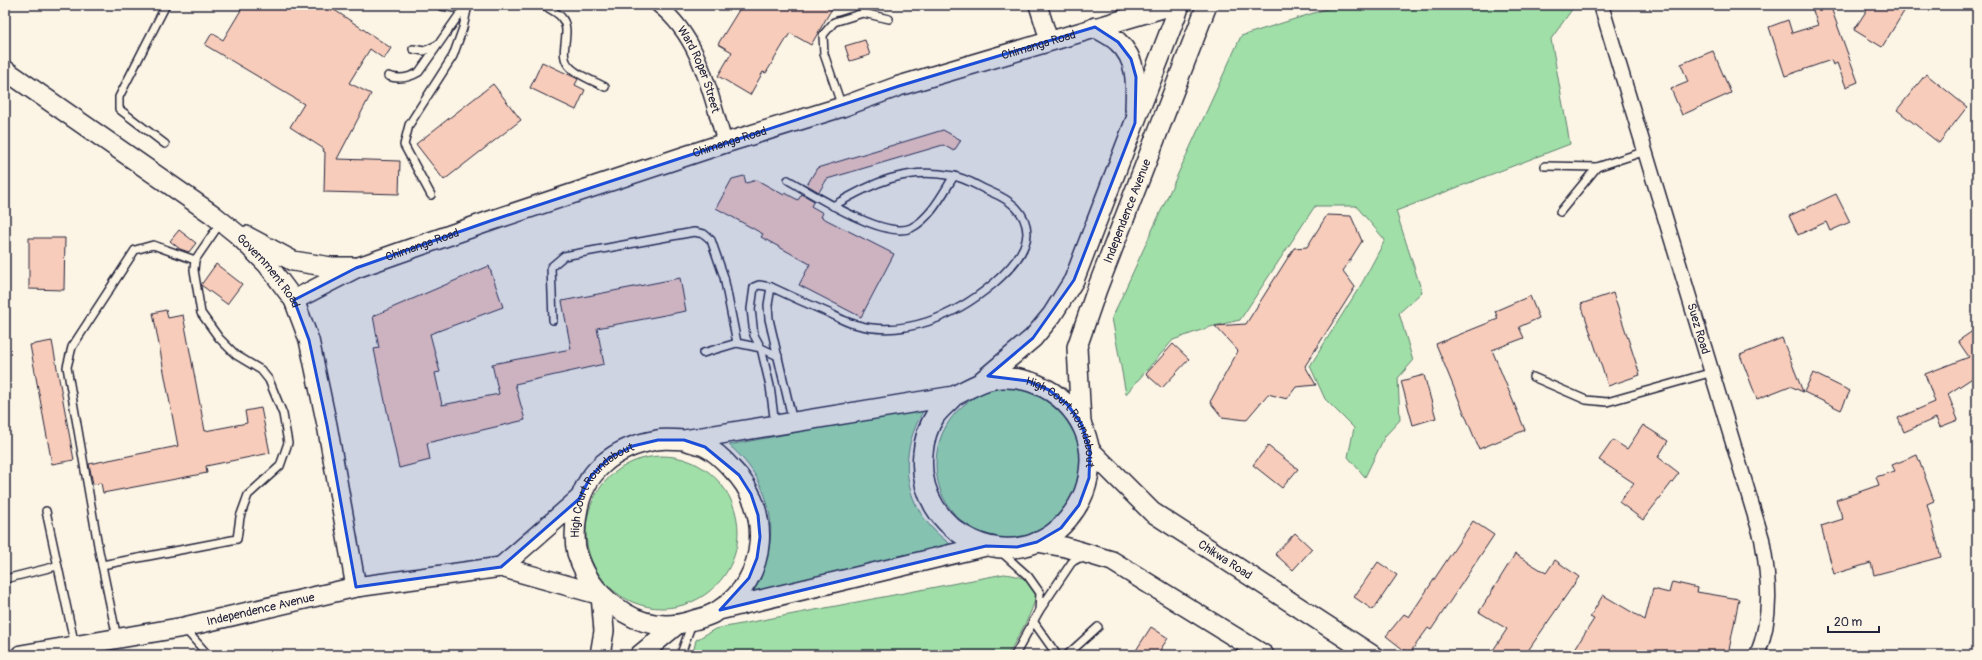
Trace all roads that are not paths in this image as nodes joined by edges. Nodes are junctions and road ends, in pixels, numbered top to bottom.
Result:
1 (166, 5) edge
2 (460, 5) edge
3 (467, 5) edge
4 (543, 5) edge
5 (658, 5) edge
6 (1038, 5) edge
7 (1173, 5) edge
8 (1180, 5) edge
9 (1207, 5) edge
10 (1601, 5) edge
11 (441, 6) edge
12 (889, 19) dead end
13 (1095, 27) junction
14 (1049, 40) junction
15 (438, 45) junction
16 (413, 49) dead end
17 (5, 70) edge
18 (388, 76) dead end
19 (605, 87) dead end
20 (842, 107) junction
21 (1135, 123) junction
22 (725, 143) junction
23 (165, 144) dead end
24 (1646, 151) junction
25 (1545, 166) dead end
26 (1597, 167) junction
27 (954, 176) junction
28 (788, 180) dead end
29 (431, 195) dead end
30 (833, 206) junction
31 (1560, 212) dead end
32 (221, 222) junction
33 (237, 234) junction
34 (195, 260) junction
35 (356, 268) junction
36 (771, 287) junction
37 (294, 300) junction
38 (553, 320) dead end
39 (737, 343) junction
40 (761, 348) junction
41 (703, 353) dead end
42 (778, 356) junction
43 (1713, 372) junction
44 (1533, 377) dead end
45 (981, 382) junction
46 (954, 396) junction
47 (1081, 423) junction
48 (784, 424) junction
49 (684, 440) junction
50 (1090, 450) junction
51 (579, 500) junction
52 (46, 511) dead end
53 (1037, 542) junction
54 (991, 547) junction
55 (1088, 554) junction
56 (102, 565) junction
57 (57, 566) junction
58 (501, 567) junction
59 (5, 578) edge
60 (356, 587) junction
61 (601, 595) junction
62 (720, 610) junction
63 (1039, 611) junction
64 (693, 621) junction
65 (1033, 621) junction
66 (675, 626) junction
67 (184, 627) junction
68 (1098, 627) dead end
69 (117, 639) junction
70 (75, 646) junction
71 (21, 655) edge
72 (208, 655) edge
73 (600, 655) edge
74 (640, 655) edge
75 (684, 655) edge
76 (1015, 655) edge
77 (1057, 655) edge
78 (1067, 655) edge
79 (1264, 655) edge
80 (1372, 655) edge
81 (1756, 655) edge

1 - 23 lane
2 - 11 lane
3 - 15 lane
3 - 29 lane
4 - 19 lane
5 - 22 street, Ward Roper Street
6 - 14 street
7 - 13 main road, Chimanga Road
8 - 21 main road, Independence Avenue
9 - 47 main road, Independence Avenue
10 - 24 street, Suez Road
12 - 20 lane
13 - 14 main road, Chimanga Road
13 - 21 main road
14 - 20 main road, Chimanga Road
15 - 16 lane
15 - 18 lane
17 - 32 main road, Government Road
20 - 22 main road, Chimanga Road
21 - 45 main road, Independence Avenue
22 - 35 main road, Chimanga Road
24 - 26 lane
24 - 43 street, Suez Road
25 - 26 lane
26 - 31 lane
27 - 30 lane
27 - 30 lane
27 - 36 lane
28 - 30 lane
32 - 33 main road, Government Road
32 - 34 lane
33 - 35 main road
33 - 37 main road, Government Road
34 - 56 lane
34 - 56 lane
35 - 37 main road, Chimanga Road
36 - 40 lane
36 - 42 lane
37 - 60 main road, Government Road
38 - 39 lane
39 - 40 lane
39 - 41 lane
40 - 42 lane
40 - 48 lane
42 - 48 lane
43 - 44 lane
43 - 81 street, Suez Road
45 - 46 main road, High Court Roundabout
45 - 47 main road, High Court Roundabout
46 - 48 main road, High Court Roundabout
46 - 54 main road, High Court Roundabout
47 - 50 main road, High Court Roundabout
48 - 49 main road, High Court Roundabout
49 - 51 main road, High Court Roundabout
49 - 62 main road, High Court Roundabout
50 - 53 main road, High Court Roundabout
50 - 80 main road, Chikwa Road
51 - 58 main road
51 - 61 main road, High Court Roundabout
52 - 57 lane
53 - 54 main road, High Court Roundabout
53 - 55 main road
54 - 62 main road, High Court Roundabout
54 - 63 lane
55 - 63 lane
55 - 79 main road
56 - 69 lane
57 - 59 lane
57 - 70 lane
58 - 60 main road, Independence Avenue
58 - 61 main road, Independence Avenue
60 - 67 main road, Independence Avenue
61 - 66 main road, High Court Roundabout
61 - 73 main road
62 - 64 main road, High Court Roundabout
63 - 65 lane
64 - 66 main road, High Court Roundabout
64 - 75 lane
65 - 76 lane
65 - 77 lane
66 - 74 main road
67 - 69 main road, Independence Avenue
67 - 72 lane
68 - 78 lane
69 - 70 main road, Independence Avenue
70 - 71 main road, Independence Avenue

